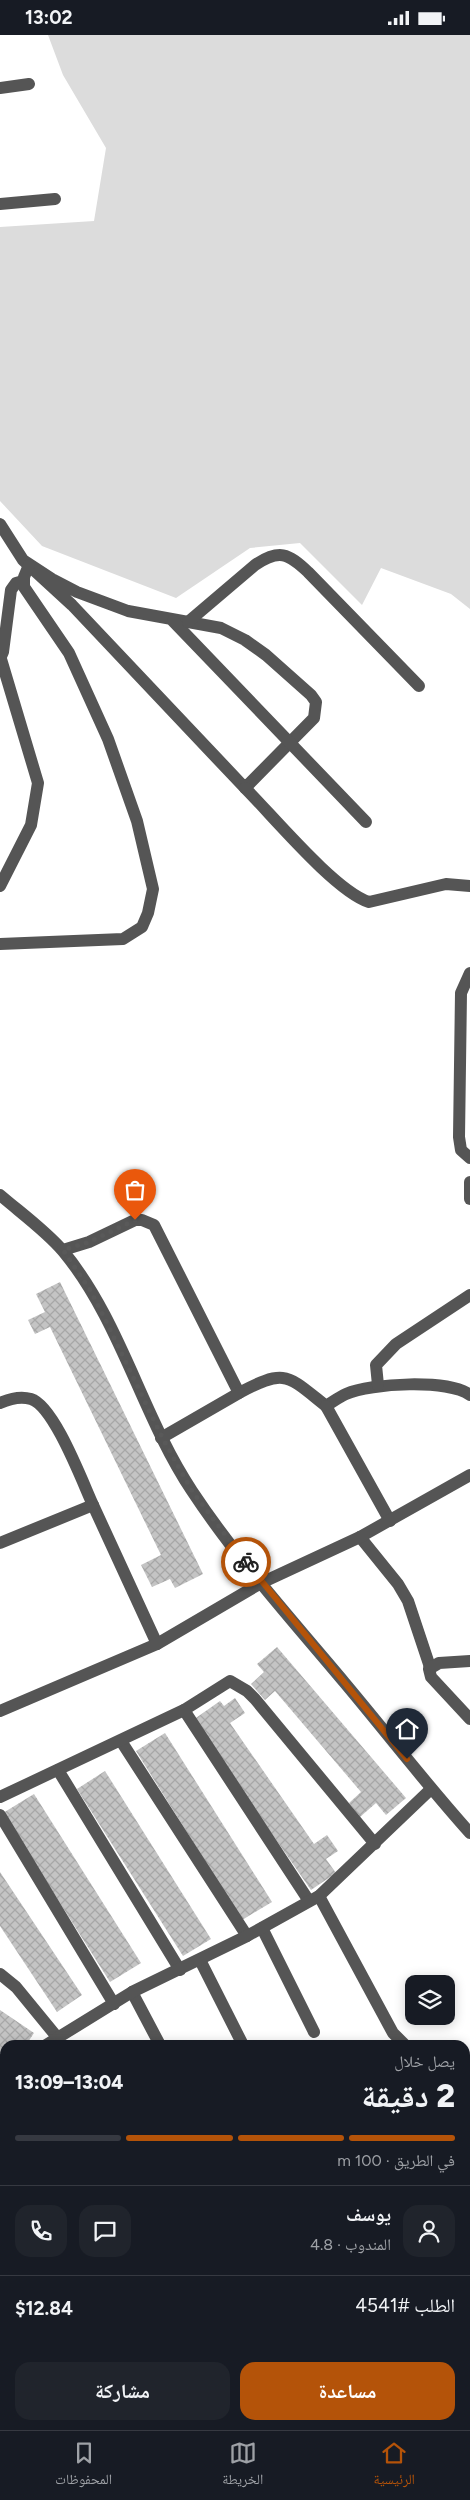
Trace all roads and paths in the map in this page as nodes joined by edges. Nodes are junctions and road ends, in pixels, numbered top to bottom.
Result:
1 (29, 84) dead end
2 (0, 88) edge
3 (55, 199) dead end
4 (0, 204) edge
5 (0, 524) edge
6 (26, 562) junction
7 (23, 581) junction
8 (173, 621) junction
9 (188, 622) junction
10 (0, 659) edge
11 (419, 686) dead end
12 (292, 743) junction
13 (245, 788) junction
14 (366, 822) dead end
15 (0, 886) edge
16 (470, 886) edge
17 (0, 945) edge
18 (470, 973) edge
19 (465, 1014) edge
20 (465, 1096) edge
21 (470, 1158) edge
22 (470, 1183) edge
23 (0, 1195) edge
24 (470, 1199) edge
25 (63, 1250) junction
26 (470, 1295) edge
27 (378, 1385) junction
28 (239, 1393) junction
29 (470, 1395) edge
30 (0, 1403) edge
31 (326, 1406) junction
32 (162, 1437) junction
33 (470, 1475) edge
34 (93, 1505) junction
35 (390, 1521) junction
36 (360, 1537) junction
37 (0, 1543) edge
38 (261, 1583) junction
39 (157, 1644) junction
40 (470, 1661) edge
41 (430, 1667) junction
42 (184, 1710) junction
43 (0, 1711) edge
44 (470, 1719) edge
45 (121, 1741) junction
46 (58, 1770) junction
47 (431, 1789) junction
48 (0, 1797) edge
49 (0, 1815) edge
50 (470, 1833) edge
51 (375, 1844) junction
52 (314, 1898) junction
53 (262, 1928) junction
54 (247, 1936) junction
55 (200, 1960) junction
56 (180, 1970) junction
57 (0, 1974) edge
58 (132, 1992) junction
59 (114, 2004) junction
60 (314, 2032) dead end
61 (57, 2037) junction
62 (53, 2040) edge
63 (157, 2040) edge
64 (240, 2040) edge
65 (400, 2040) edge

1 - 2 street
3 - 4 street
5 - 6 street
6 - 7 street
6 - 8 street
6 - 13 street
7 - 10 street
7 - 17 street
8 - 9 street
8 - 12 street
9 - 11 street
9 - 12 street
10 - 15 street
12 - 13 street
12 - 14 street
13 - 16 street
18 - 19 street
19 - 20 street
20 - 21 street
22 - 24 street
23 - 25 street
25 - 28 street
25 - 32 street
26 - 27 street
27 - 29 street
27 - 31 street
28 - 31 street
28 - 32 street
30 - 34 street
31 - 35 street
32 - 38 street
33 - 35 street
34 - 37 street
34 - 39 street
35 - 36 street
36 - 38 street
36 - 41 street
38 - 39 street
38 - 47 street
39 - 43 street
40 - 41 street
41 - 44 street
42 - 45 street
42 - 51 street
42 - 52 street
45 - 46 street
45 - 54 street
46 - 48 street
46 - 56 street
47 - 50 street
47 - 51 street
49 - 59 street
51 - 52 street
52 - 53 street
52 - 65 street
53 - 54 street
53 - 60 street
54 - 55 street
55 - 56 street
55 - 64 street
56 - 58 street
57 - 61 street
58 - 59 street
58 - 63 street
59 - 61 street
61 - 62 street

